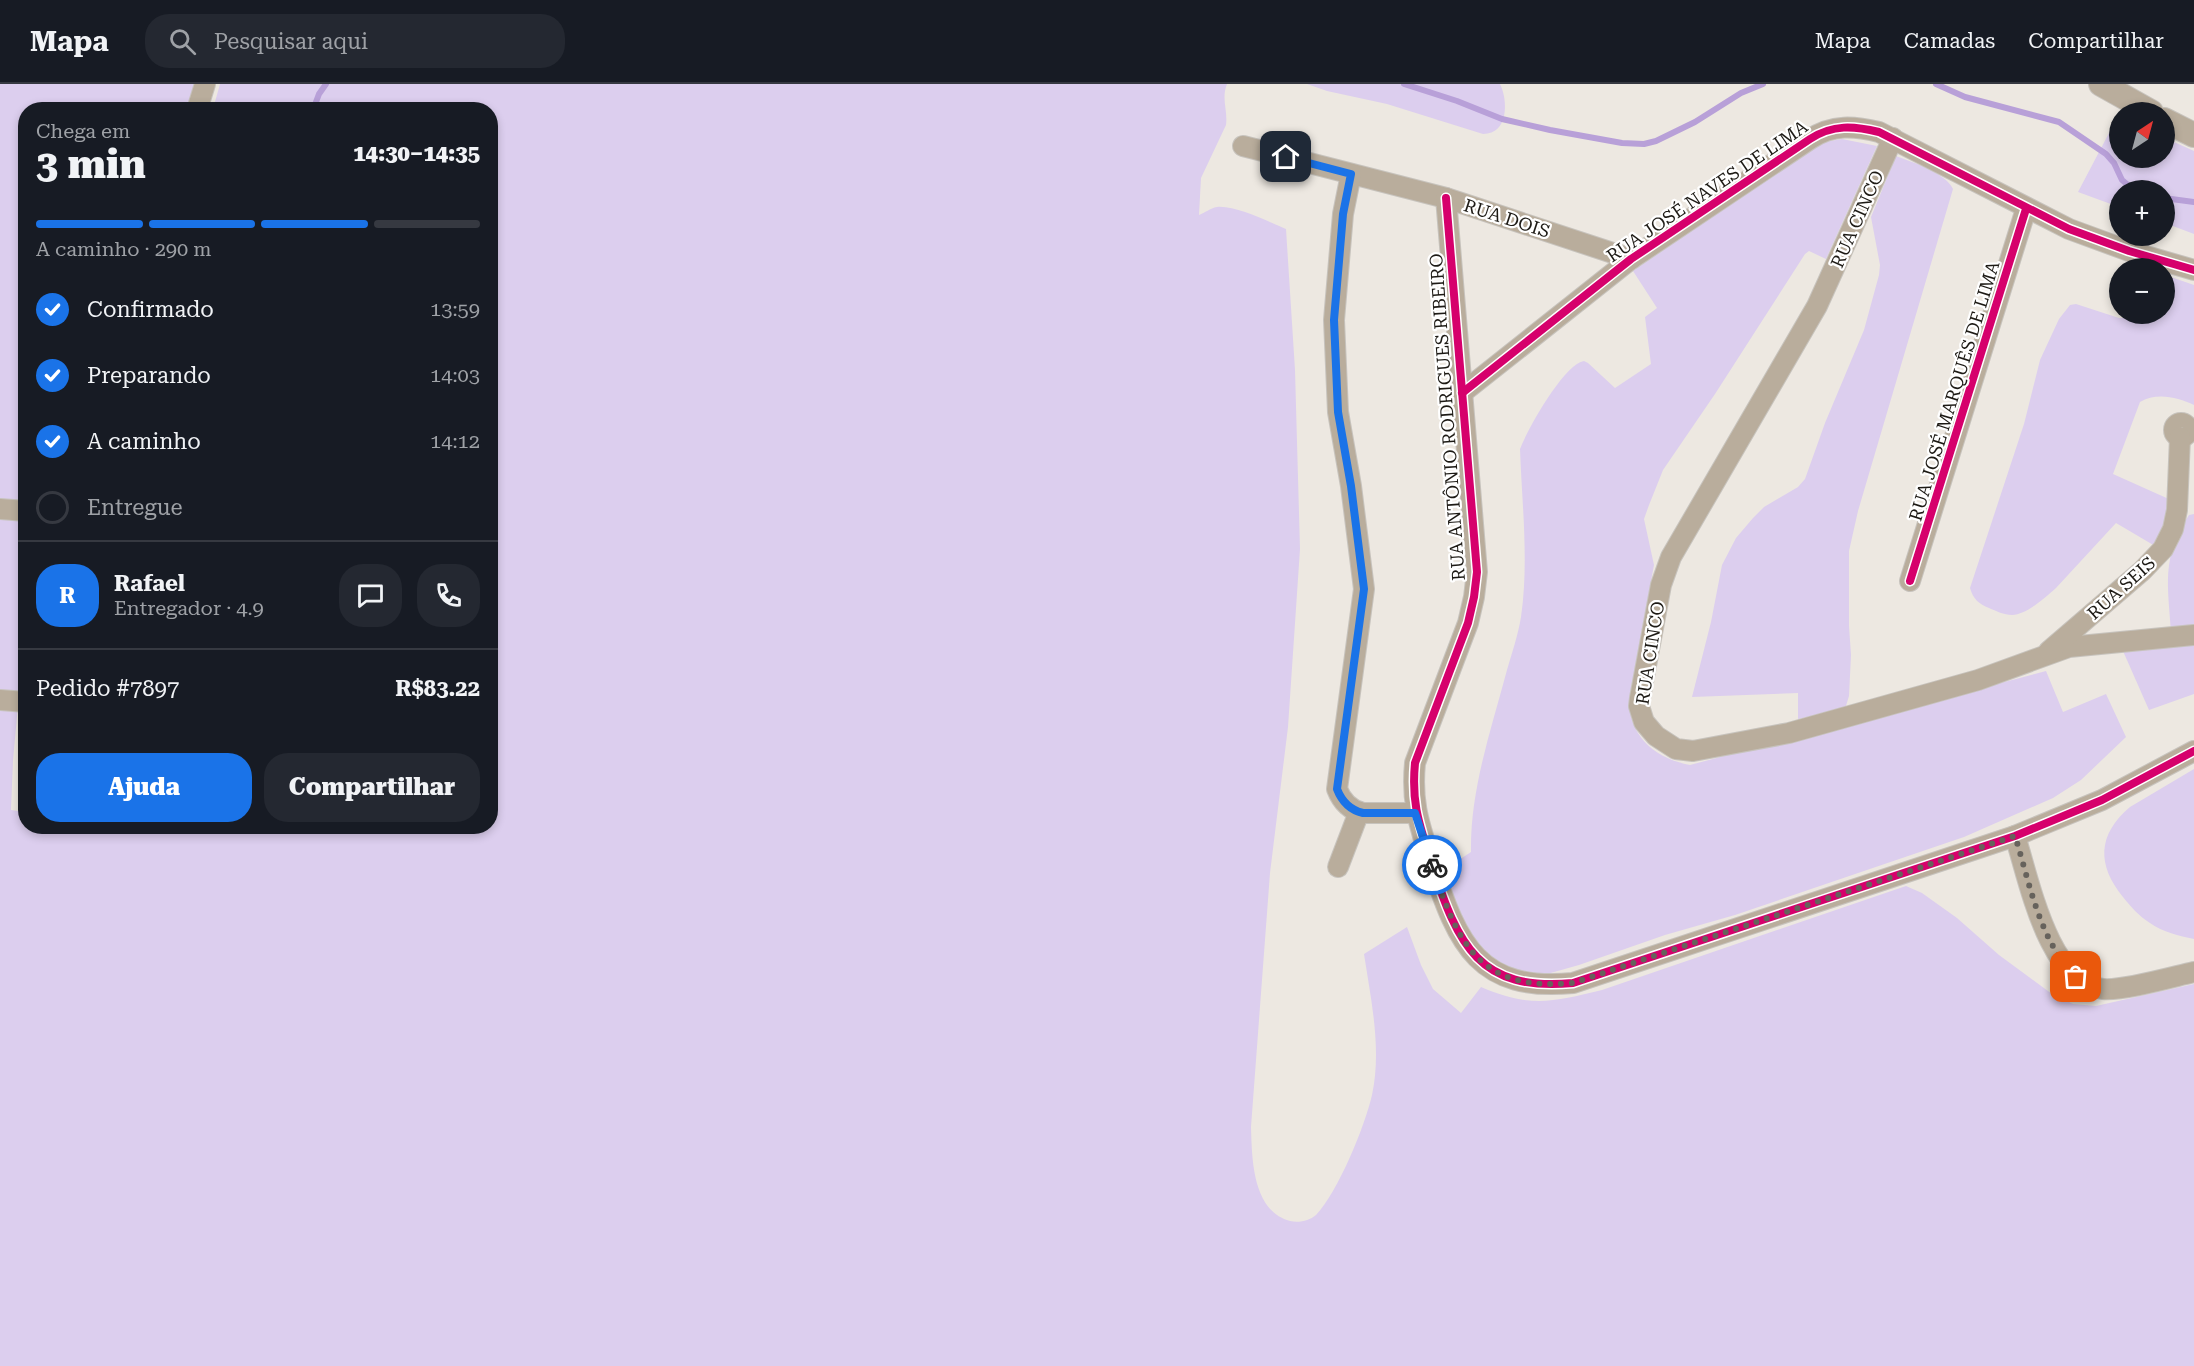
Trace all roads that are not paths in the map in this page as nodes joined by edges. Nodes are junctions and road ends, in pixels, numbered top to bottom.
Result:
1 (205, 84) edge
2 (2101, 84) edge
3 (199, 102) edge
4 (2133, 102) edge
5 (2175, 126) edge
6 (2194, 135) edge
7 (1893, 138) junction
8 (1243, 146) dead end
9 (1351, 174) junction
10 (1446, 198) junction
11 (2026, 208) junction
12 (1631, 259) junction
13 (2194, 270) edge
14 (1462, 393) junction
15 (2180, 437) dead end
16 (0, 508) edge
17 (18, 510) edge
18 (1910, 581) dead end
19 (2194, 635) edge
20 (2045, 654) junction
21 (0, 700) edge
22 (18, 701) edge
23 (2194, 751) edge
24 (1359, 812) junction
25 (1415, 813) junction
26 (2015, 836) junction
27 (1338, 867) dead end
28 (2194, 972) edge

1 - 3 street
2 - 4 street
5 - 6 street
7 - 11 street, RUA JOSÉ NAVES DE LIMA
7 - 12 street, RUA JOSÉ NAVES DE LIMA
7 - 20 street, RUA CINCO
8 - 9 street, RUA DOIS
9 - 10 street, RUA DOIS
9 - 24 street
10 - 12 street, RUA DOIS
10 - 14 street, RUA ANTÔNIO RODRIGUES RIBEIRO
11 - 13 street, RUA JOSÉ NAVES DE LIMA
11 - 18 street, RUA JOSÉ MARQUÊS DE LIMA
12 - 14 street, RUA JOSÉ NAVES DE LIMA
14 - 25 street, RUA ANTÔNIO RODRIGUES RIBEIRO
15 - 20 street, RUA SEIS
16 - 17 street
19 - 20 street, RUA CINCO
21 - 22 street
23 - 26 street, RUA ANTÔNIO RODRIGUES RIBEIRO
24 - 25 street
24 - 27 street
25 - 26 street, RUA ANTÔNIO RODRIGUES RIBEIRO
26 - 28 street

